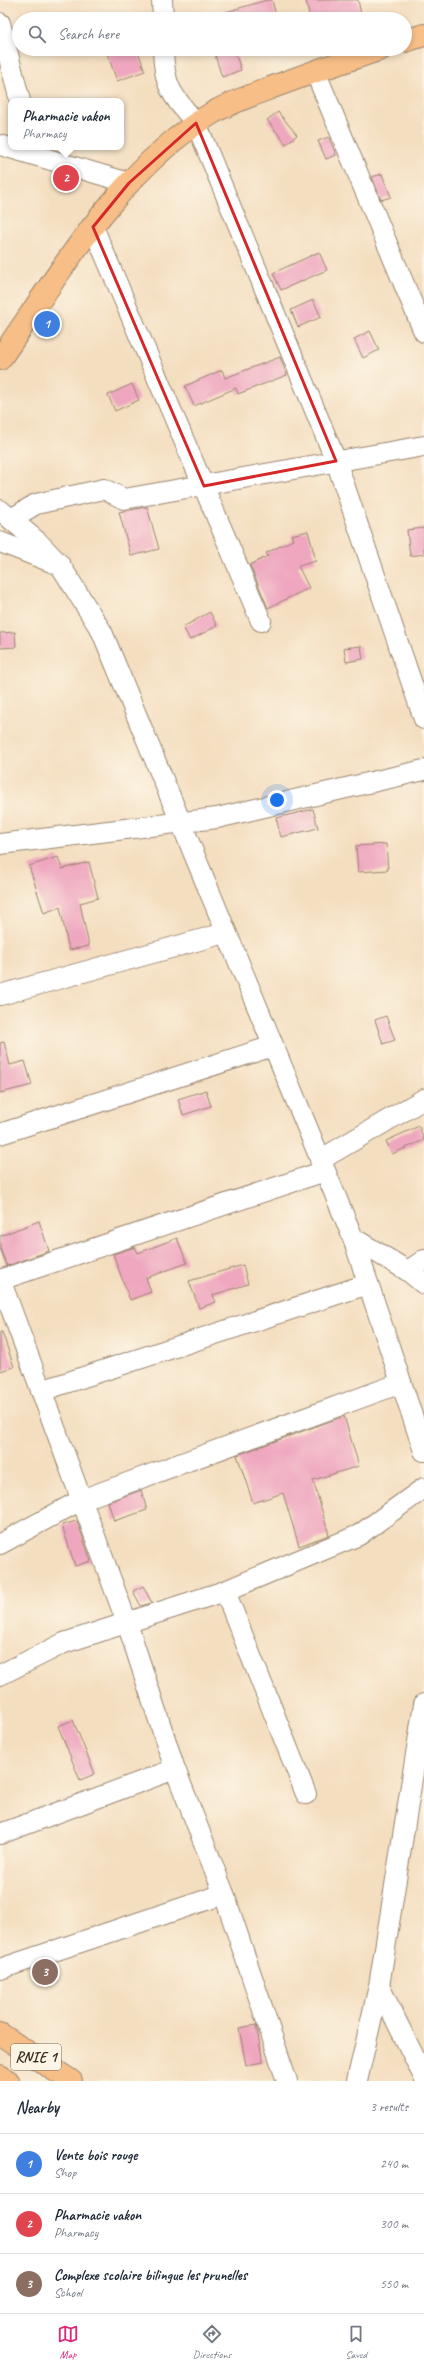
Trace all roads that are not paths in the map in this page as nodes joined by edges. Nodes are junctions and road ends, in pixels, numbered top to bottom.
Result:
1 (162, 0) edge
2 (163, 12) edge
3 (0, 23) edge
4 (424, 35) edge
5 (412, 39) edge
6 (164, 56) edge
7 (360, 56) edge
8 (315, 71) junction
9 (19, 98) edge
10 (196, 124) junction
11 (21, 150) edge
12 (32, 152) edge
13 (129, 183) junction
14 (93, 227) junction
15 (424, 332) edge
16 (0, 359) edge
17 (424, 446) edge
18 (336, 461) junction
19 (204, 486) junction
20 (6, 514) edge
21 (0, 542) edge
22 (60, 565) junction
23 (261, 621) dead end
24 (424, 719) edge
25 (424, 770) edge
26 (179, 822) junction
27 (0, 844) edge
28 (225, 933) junction
29 (0, 995) edge
30 (273, 1046) junction
31 (424, 1099) edge
32 (0, 1134) edge
33 (322, 1166) junction
34 (353, 1238) junction
35 (424, 1260) edge
36 (408, 1271) junction
37 (0, 1280) edge
38 (368, 1284) junction
39 (424, 1284) edge
40 (402, 1383) junction
41 (41, 1391) junction
42 (424, 1451) edge
43 (424, 1488) edge
44 (81, 1500) junction
45 (0, 1544) edge
46 (225, 1591) junction
47 (127, 1623) junction
48 (0, 1676) edge
49 (424, 1704) edge
50 (175, 1769) junction
51 (306, 1794) dead end
52 (0, 1834) edge
53 (224, 1894) junction
54 (0, 1969) edge
55 (379, 1986) junction
56 (0, 2034) edge
57 (0, 2076) edge
58 (424, 2076) edge
59 (8, 2081) edge
60 (70, 2081) edge
61 (287, 2081) edge
62 (358, 2081) edge

1 - 2 street
3 - 9 street
4 - 5 main road
6 - 10 street
7 - 8 main road
8 - 10 main road
8 - 15 street
10 - 13 main road
10 - 18 street
11 - 12 street
12 - 13 street
13 - 14 main road
14 - 16 main road
14 - 19 street
17 - 18 street
18 - 19 street
18 - 24 street
19 - 20 street
19 - 23 street
20 - 22 street
21 - 22 street
22 - 26 street
25 - 26 street
26 - 27 street
26 - 28 street
28 - 29 street
28 - 30 street
30 - 32 street
30 - 33 street
31 - 33 street
33 - 34 street
33 - 37 street
34 - 36 street
34 - 38 street
35 - 36 street
36 - 39 street
37 - 41 street
38 - 40 street
38 - 41 street
40 - 42 street
40 - 44 street
41 - 44 street
43 - 46 street
44 - 45 street
44 - 47 street
46 - 47 street
46 - 51 street
47 - 48 street
47 - 50 street
49 - 55 street
50 - 52 street
50 - 53 street
53 - 54 street
53 - 61 street
55 - 58 street
55 - 62 street
56 - 60 main road, RNIE 1
57 - 59 main road, RNIE 1

